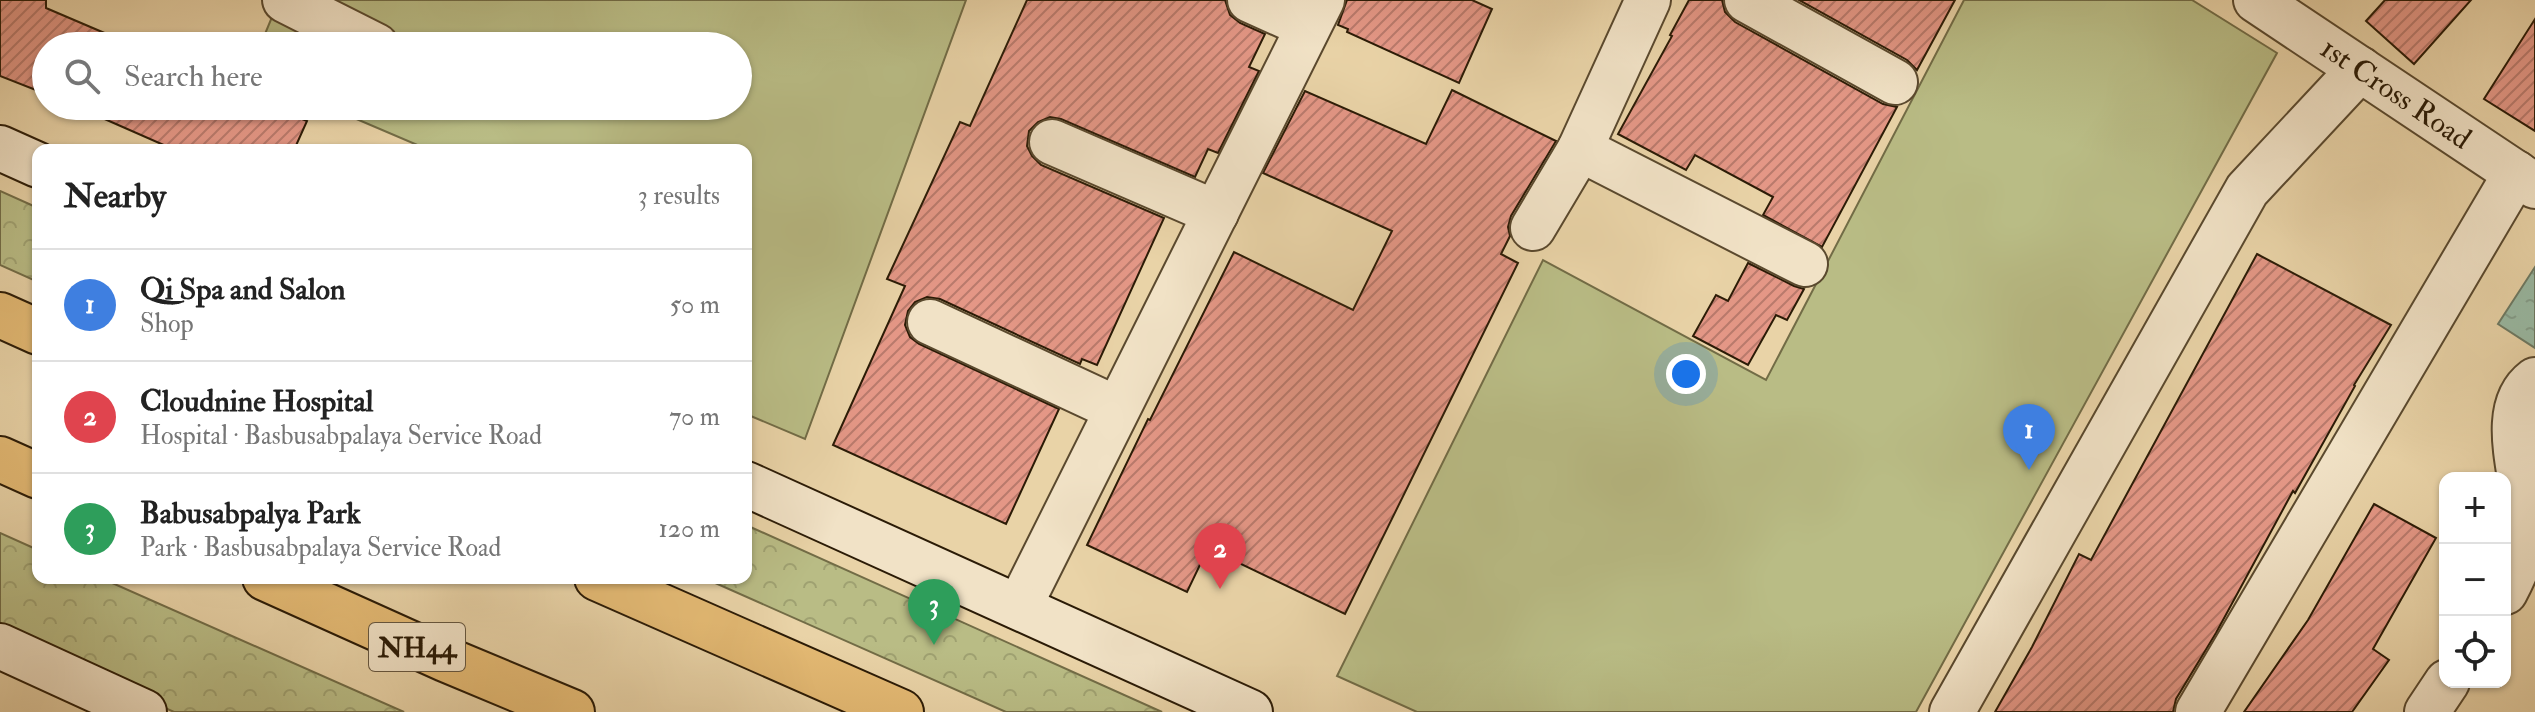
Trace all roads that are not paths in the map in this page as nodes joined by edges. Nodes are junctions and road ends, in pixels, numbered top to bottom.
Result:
1 (285, 0) edge
2 (1250, 0) edge
3 (1648, 0) edge
4 (1747, 0) edge
5 (2256, 0) edge
6 (1315, 13) edge
7 (348, 32) edge
8 (2360, 69) junction
9 (1895, 82) dead end
10 (1052, 142) dead end
11 (0, 148) edge
12 (1580, 149) junction
13 (32, 162) edge
14 (2525, 180) edge
15 (1216, 213) junction
16 (1533, 228) dead end
17 (1805, 264) dead end
18 (0, 315) edge
19 (930, 322) dead end
20 (32, 329) edge
21 (2535, 380) edge
22 (1117, 409) junction
23 (0, 459) edge
24 (32, 473) edge
25 (752, 487) edge
26 (2511, 580) edge
27 (278, 584) edge
28 (611, 584) edge
29 (1019, 607) junction
30 (0, 646) edge
31 (2443, 688) edge
32 (144, 712) edge
33 (572, 712) edge
34 (901, 712) edge
35 (1250, 712) edge
36 (1952, 712) edge
37 (2198, 712) edge
38 (2427, 712) edge

1 - 7 street
2 - 6 street
3 - 12 street
4 - 9 street
5 - 8 street, 1st Cross Road
6 - 15 street
8 - 14 street, 1st Cross Road
8 - 36 street
10 - 15 street
11 - 13 street
12 - 16 street
12 - 17 street
14 - 37 street
15 - 22 street
18 - 20 highway
19 - 22 street
21 - 26 street
22 - 29 street
23 - 24 highway
25 - 29 street
27 - 33 highway, NH44
28 - 34 highway
29 - 35 street
30 - 32 street
31 - 38 street

